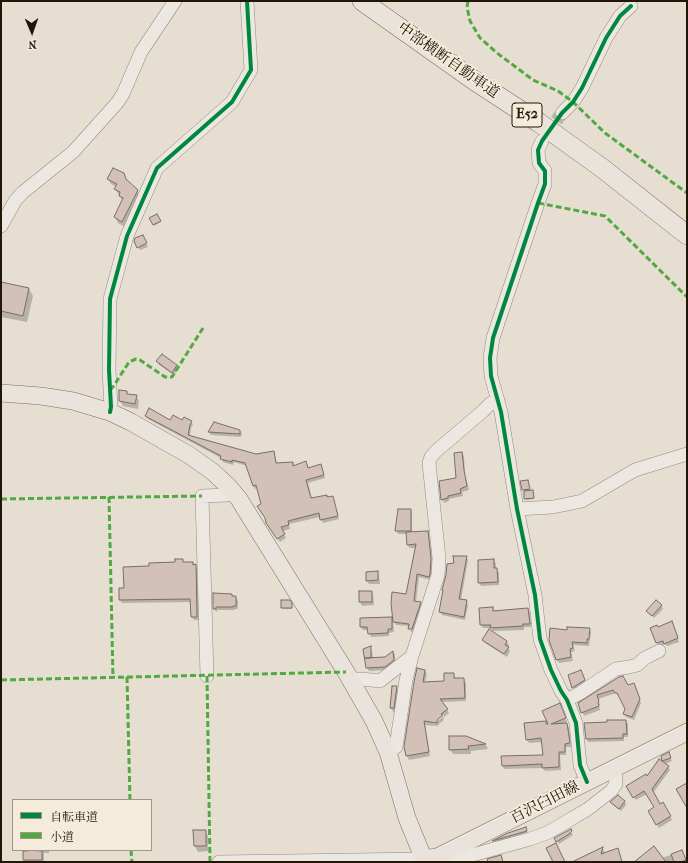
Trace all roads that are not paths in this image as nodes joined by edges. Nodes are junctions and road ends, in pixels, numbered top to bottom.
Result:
1 (175, 1) edge
2 (247, 1) edge
3 (362, 1) edge
4 (384, 1) edge
5 (631, 6) dead end
6 (562, 113) tunnel mouth
7 (542, 141) tunnel mouth
8 (687, 223) edge
9 (1, 226) edge
10 (687, 235) edge
11 (1, 393) edge
12 (498, 400) junction
13 (110, 412) junction
14 (687, 454) edge
15 (234, 492) junction
16 (517, 509) junction
17 (659, 651) dead end
18 (412, 656) junction
19 (207, 676) dead end
20 (352, 681) junction
21 (567, 700) junction
22 (687, 732) edge
23 (388, 752) junction
24 (615, 768) junction
25 (587, 782) junction
26 (433, 861) edge
27 (219, 862) edge

1 - 9 street
2 - 13 street
3 - 10 highway, 中部横断自動車道 / E52
4 - 8 highway, 中部横断自動車道 / E52
5 - 6 street
7 - 12 street
11 - 13 main road
12 - 16 street
12 - 18 street
13 - 15 main road
14 - 16 street
15 - 19 street
15 - 20 main road
16 - 21 street
17 - 21 street
18 - 20 street
18 - 23 street
20 - 23 main road
21 - 25 street
22 - 24 main road, 百沢臼田線
23 - 26 main road
24 - 25 main road, 百沢臼田線
24 - 26 street
25 - 26 main road, 百沢臼田線
26 - 27 street

